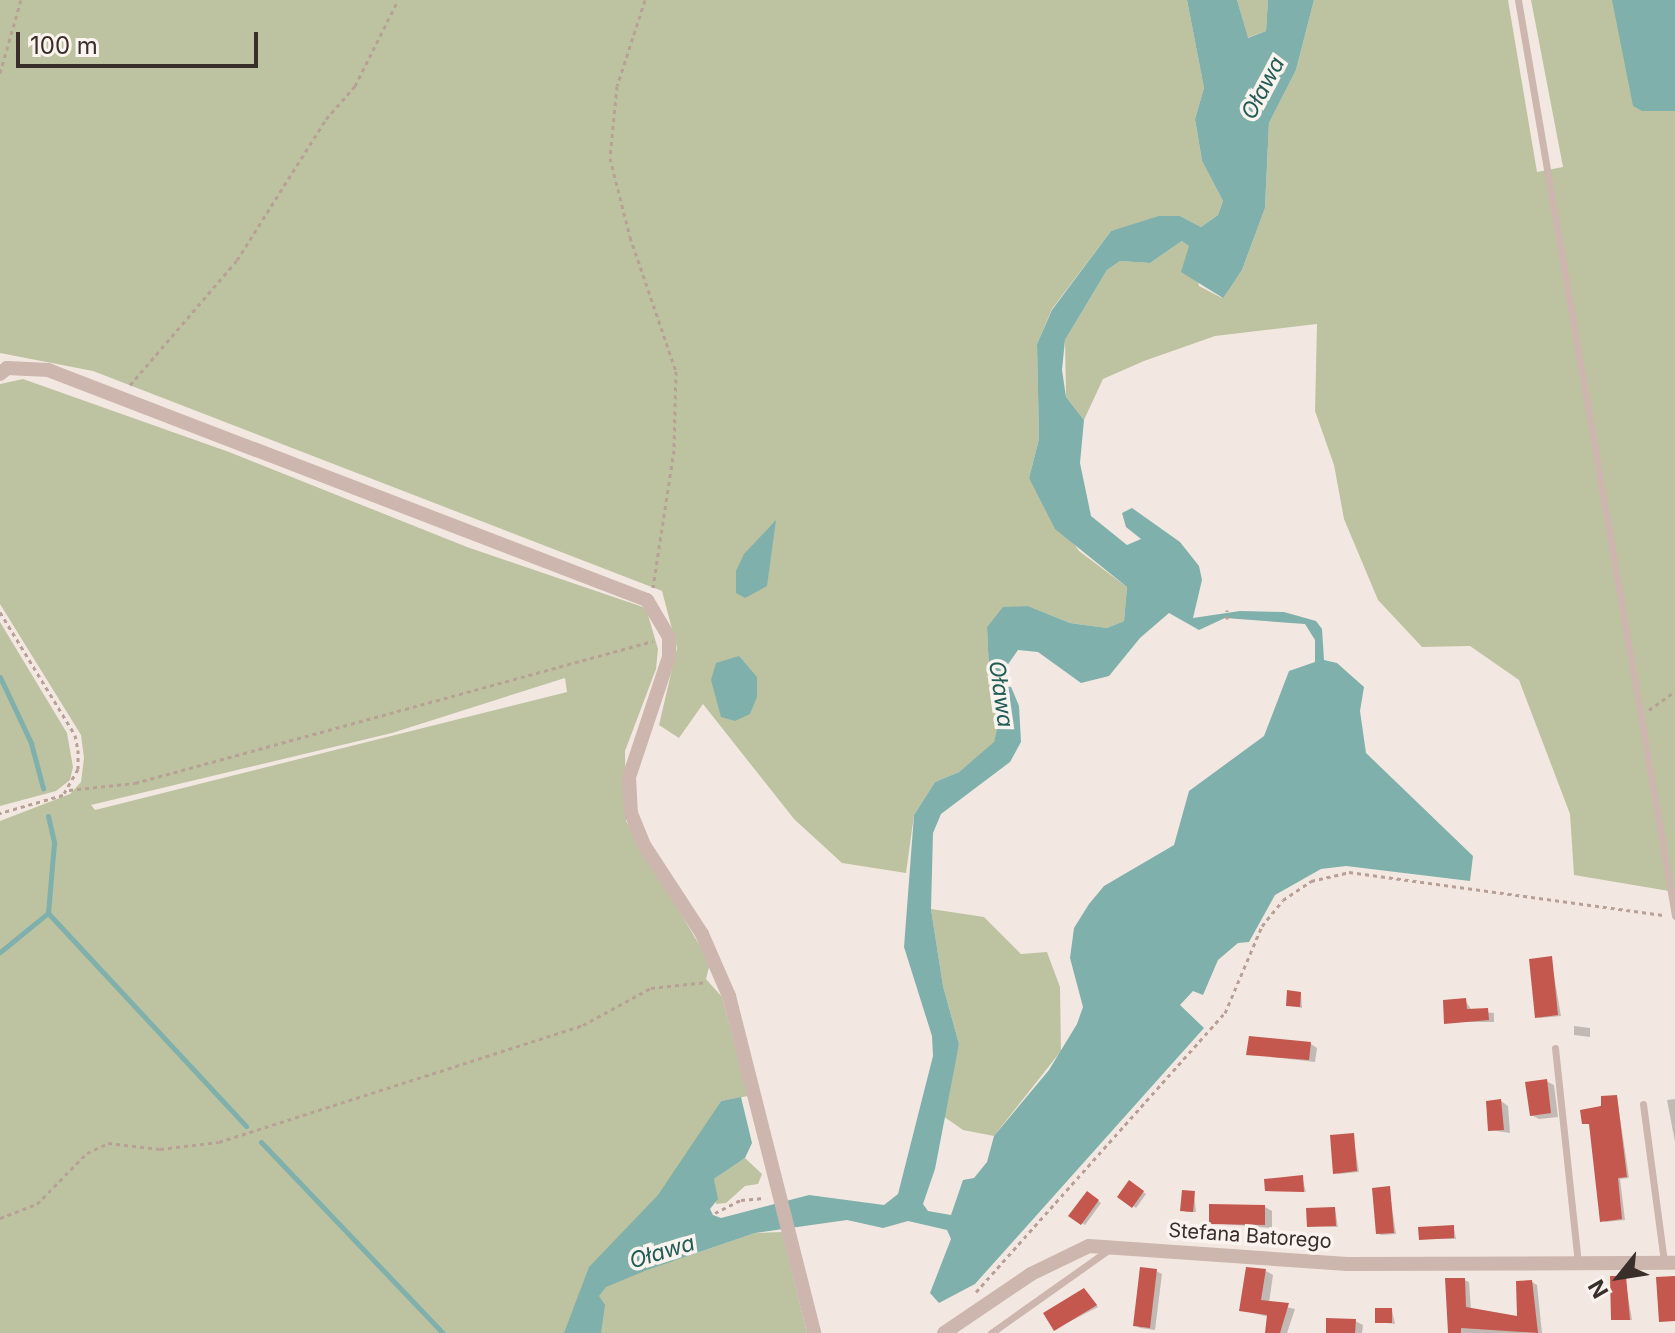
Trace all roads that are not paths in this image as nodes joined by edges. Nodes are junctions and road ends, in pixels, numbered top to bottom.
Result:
1 (1518, 0) edge
2 (0, 374) edge
3 (1675, 916) edge
4 (1555, 1048) dead end
5 (1643, 1104) dead end
6 (1112, 1246) junction
7 (1669, 1262) edge
8 (1578, 1263) junction
9 (814, 1333) edge
10 (944, 1333) edge
11 (991, 1333) edge

1 - 3 lane
2 - 9 street
4 - 8 lane
5 - 7 lane
6 - 8 street, Stefana Batorego
6 - 10 street, Stefana Batorego
6 - 11 lane
7 - 8 street, Stefana Batorego

